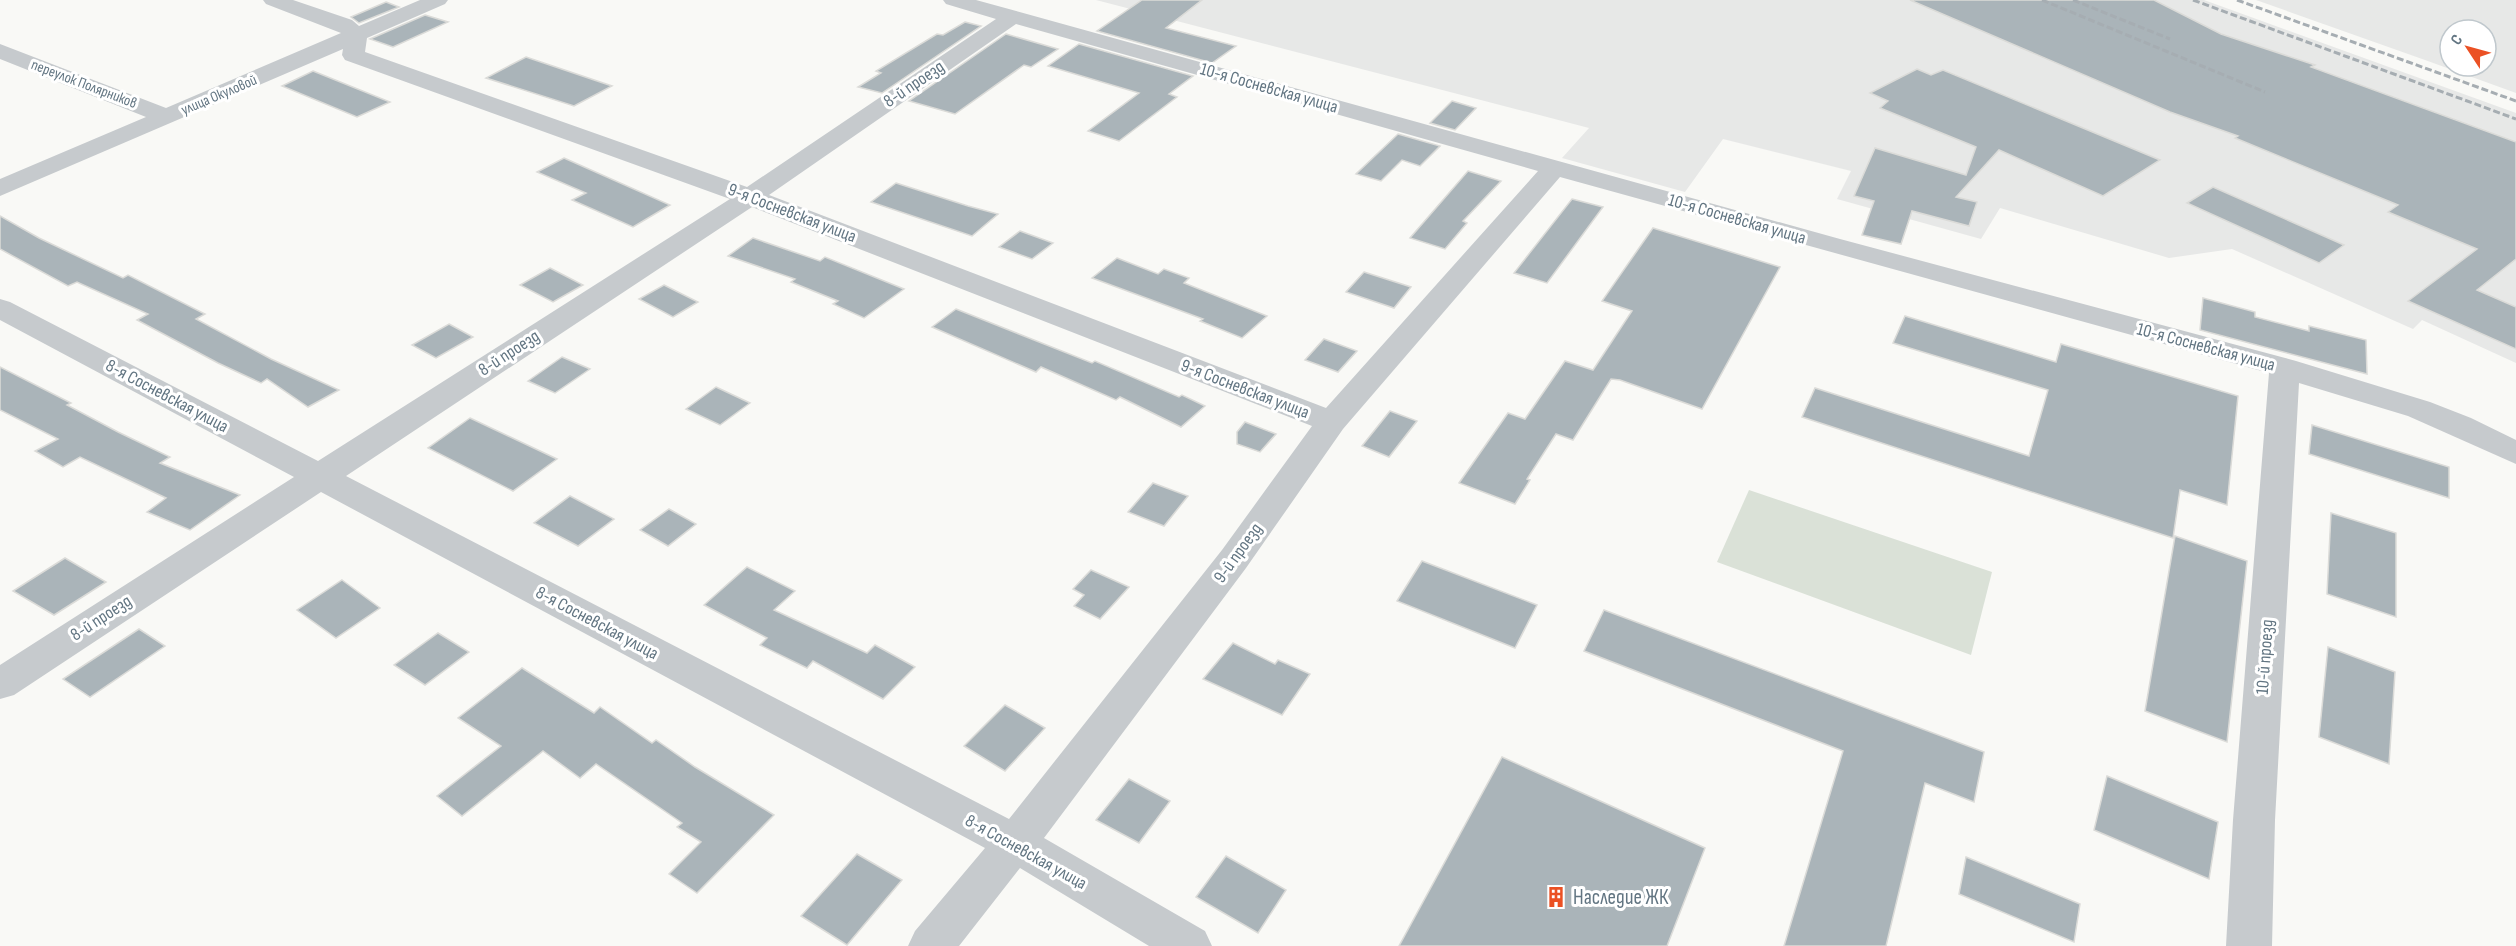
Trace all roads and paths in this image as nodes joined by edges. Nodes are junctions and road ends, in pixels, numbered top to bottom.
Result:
1 (273, 0) edge
2 (438, 0) edge
3 (953, 0) edge
4 (1014, 16) junction
5 (357, 35) junction
6 (0, 51) edge
7 (168, 117) junction
8 (1554, 168) junction
9 (0, 188) edge
10 (750, 197) junction
11 (0, 308) edge
12 (2284, 368) junction
13 (1332, 422) junction
14 (2516, 453) edge
15 (318, 476) junction
16 (0, 684) edge
17 (1014, 843) junction
18 (931, 946) edge
19 (1189, 946) edge
20 (2248, 946) edge

1 - 5 street
2 - 5 street, улица Окуловой
3 - 4 street, 10-я Сосневская улица
4 - 8 street, 10-я Сосневская улица
4 - 10 street, 8-й проезд
5 - 7 street, улица Окуловой
5 - 10 street, 9-я Сосневская улица
6 - 7 street, переулок Полярников
7 - 9 street, улица Окуловой
8 - 12 street, 10-я Сосневская улица
8 - 13 street, 9-й проезд
10 - 13 street, 9-я Сосневская улица
10 - 15 street, 8-й проезд
11 - 15 street, 8-я Сосневская улица
12 - 14 street, 10-я Сосневская улица
12 - 20 street, 10-й проезд
13 - 17 street, 9-й проезд
15 - 16 street, 8-й проезд
15 - 17 street, 8-я Сосневская улица
17 - 18 street, 9-й проезд
17 - 19 street, 8-я Сосневская улица

